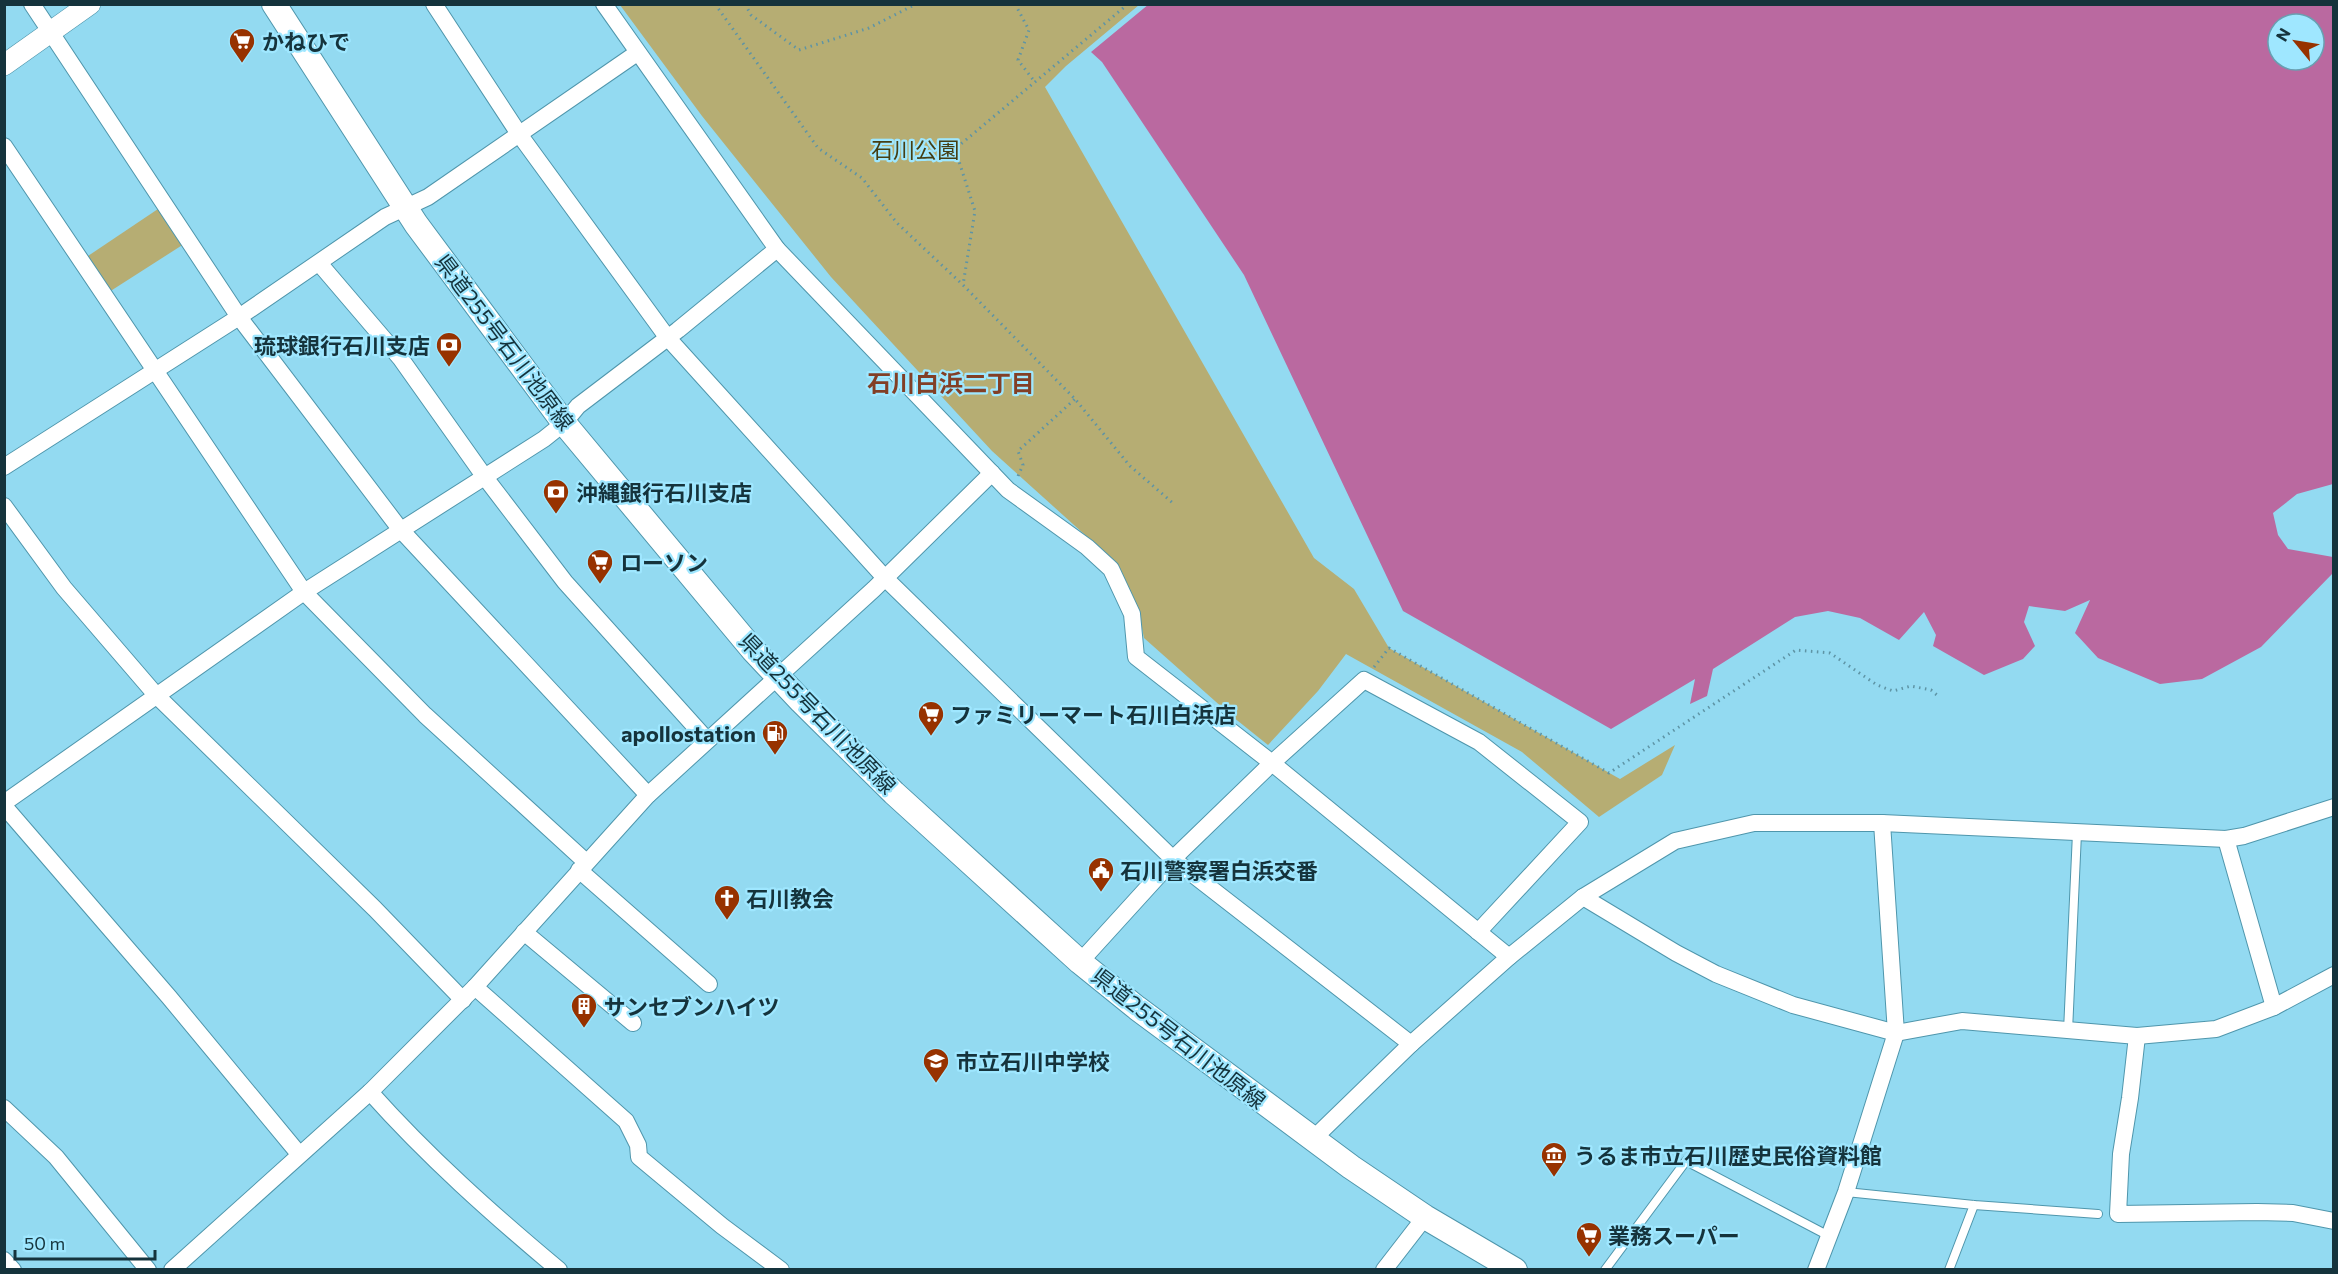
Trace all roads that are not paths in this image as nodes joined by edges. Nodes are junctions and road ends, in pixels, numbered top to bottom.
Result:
1 (33, 4) edge
2 (90, 4) edge
3 (274, 4) edge
4 (434, 4) edge
5 (604, 4) edge
6 (49, 33) junction
7 (637, 53) junction
8 (4, 65) edge
9 (519, 134) junction
10 (4, 146) edge
11 (405, 207) junction
12 (777, 249) junction
13 (319, 263) junction
14 (239, 317) junction
15 (667, 337) junction
16 (156, 369) junction
17 (564, 423) junction
18 (4, 467) edge
19 (992, 473) junction
20 (484, 476) junction
21 (4, 506) edge
22 (400, 529) junction
23 (885, 578) junction
24 (304, 592) junction
25 (778, 676) junction
26 (156, 695) junction
27 (707, 740) junction
28 (1272, 763) junction
29 (648, 795) junction
30 (4, 805) edge
31 (2334, 807) edge
32 (1882, 823) junction
33 (2077, 833) junction
34 (2226, 839) junction
35 (1173, 859) junction
36 (583, 866) junction
37 (1583, 897) junction
38 (524, 932) junction
39 (1478, 932) junction
40 (1509, 957) junction
41 (1080, 962) junction
42 (2334, 975) edge
43 (709, 984) dead end
44 (475, 987) junction
45 (463, 1000) junction
46 (2274, 1007) junction
47 (633, 1023) dead end
48 (2068, 1031) junction
49 (1896, 1033) junction
50 (2137, 1036) junction
51 (1411, 1044) junction
52 (370, 1092) junction
53 (4, 1108) edge
54 (1312, 1140) junction
55 (299, 1154) junction
56 (1846, 1192) junction
57 (1974, 1205) junction
58 (2098, 1214) dead end
59 (1425, 1217) junction
60 (2334, 1221) edge
61 (1829, 1236) junction
62 (4, 1260) edge
63 (13, 1269) edge
64 (148, 1269) edge
65 (172, 1269) edge
66 (559, 1269) edge
67 (781, 1269) edge
68 (1384, 1269) edge
69 (1515, 1269) edge
70 (1605, 1269) edge
71 (1816, 1269) edge
72 (1949, 1269) edge

1 - 6 street
2 - 6 street
3 - 11 main road, 県道255号石川池原線
4 - 9 street
5 - 7 street
6 - 8 street
6 - 14 street
7 - 9 street
7 - 12 street
9 - 11 street
9 - 15 street
10 - 16 street
11 - 13 street
11 - 17 main road, 県道255号石川池原線
12 - 15 street
12 - 19 street
13 - 14 street
13 - 20 street
14 - 16 street
14 - 22 street
15 - 17 street
15 - 23 street
16 - 18 street
16 - 24 street
17 - 20 street
17 - 25 main road, 県道255号石川池原線
19 - 23 street
19 - 28 street
20 - 22 street
20 - 27 street
21 - 26 street
22 - 24 street
22 - 29 street
23 - 25 street
23 - 35 street
24 - 26 street
24 - 36 street
25 - 27 street
25 - 41 main road, 県道255号石川池原線
26 - 30 street
26 - 45 street
27 - 29 street
28 - 35 street
28 - 39 street
28 - 39 street
29 - 36 street
30 - 55 street
31 - 34 street
32 - 33 street
32 - 37 street
32 - 49 street
33 - 34 street
33 - 48 lane
34 - 46 street
35 - 41 street
35 - 51 street
36 - 38 street
36 - 43 street
37 - 40 street
37 - 49 street
38 - 44 street
38 - 47 street
39 - 40 street
40 - 51 street
41 - 54 main road, 県道255号石川池原線
42 - 46 street
44 - 45 street
44 - 67 street
45 - 52 street
46 - 50 street
48 - 49 street
48 - 50 street
49 - 56 street
50 - 60 street
51 - 54 street
52 - 55 street
52 - 66 street
53 - 64 street
54 - 59 main road, 県道255号石川池原線
55 - 65 street
56 - 57 lane
56 - 61 street
57 - 58 lane
57 - 72 lane
59 - 68 street
59 - 69 main road, 県道255号石川池原線
61 - 70 lane
61 - 71 street
62 - 63 street

